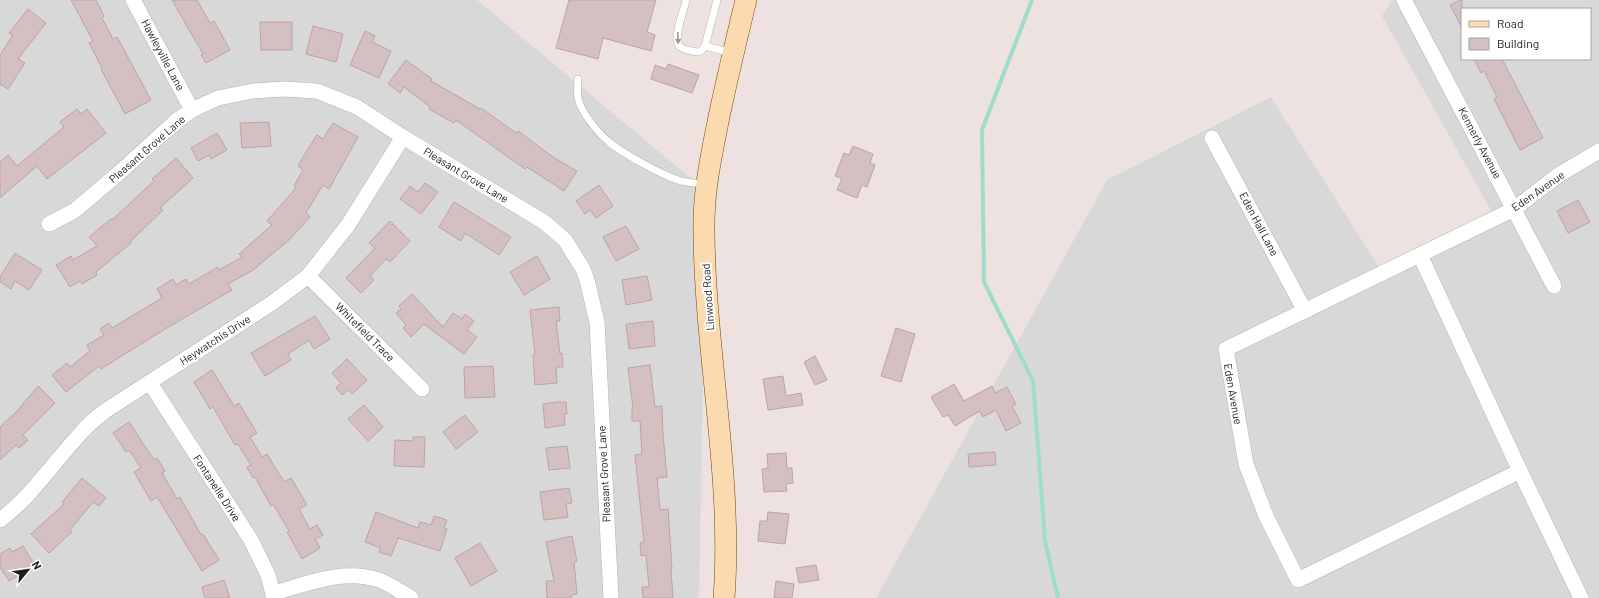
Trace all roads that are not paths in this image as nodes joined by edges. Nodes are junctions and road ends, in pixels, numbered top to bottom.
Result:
1 (133, 0) edge
2 (686, 0) edge
3 (717, 0) edge
4 (746, 0) edge
5 (1404, 0) edge
6 (705, 46) junction
7 (733, 54) junction
8 (578, 79) dead end
9 (192, 110) junction
10 (403, 137) junction
11 (1212, 138) dead end
12 (1599, 150) edge
13 (707, 184) junction
14 (1514, 209) junction
15 (49, 224) dead end
16 (1420, 255) junction
17 (308, 276) junction
18 (1554, 286) dead end
19 (1305, 311) junction
20 (150, 382) junction
21 (422, 389) dead end
22 (1520, 471) junction
23 (0, 520) edge
24 (274, 595) edge
25 (411, 598) edge
26 (611, 598) edge
27 (724, 598) edge
28 (1580, 598) edge

1 - 9 street, Hawleyville Lane
2 -> 6 lane
3 - 6 lane
4 - 7 street, Linwood Road
5 - 14 street, Kennerly Avenue
6 - 7 lane
7 - 13 street, Linwood Road
8 - 13 lane
9 - 10 street, Pleasant Grove Lane
9 - 15 street, Pleasant Grove Lane
10 - 17 street, Heywatchis Drive
10 - 26 street, Pleasant Grove Lane
11 - 19 street, Eden Hall Lane
12 - 14 street, Eden Avenue
13 - 27 street, Linwood Road
14 - 16 street, Eden Avenue
14 - 18 street, Kennerly Avenue
16 - 19 street, Eden Avenue
16 - 22 street
17 - 20 street, Heywatchis Drive
17 - 21 street, Whitefield Trace
19 - 22 street, Eden Avenue
20 - 23 street, Heywatchis Drive
20 - 24 street, Fontanelle Drive
22 - 28 street
24 - 25 street

